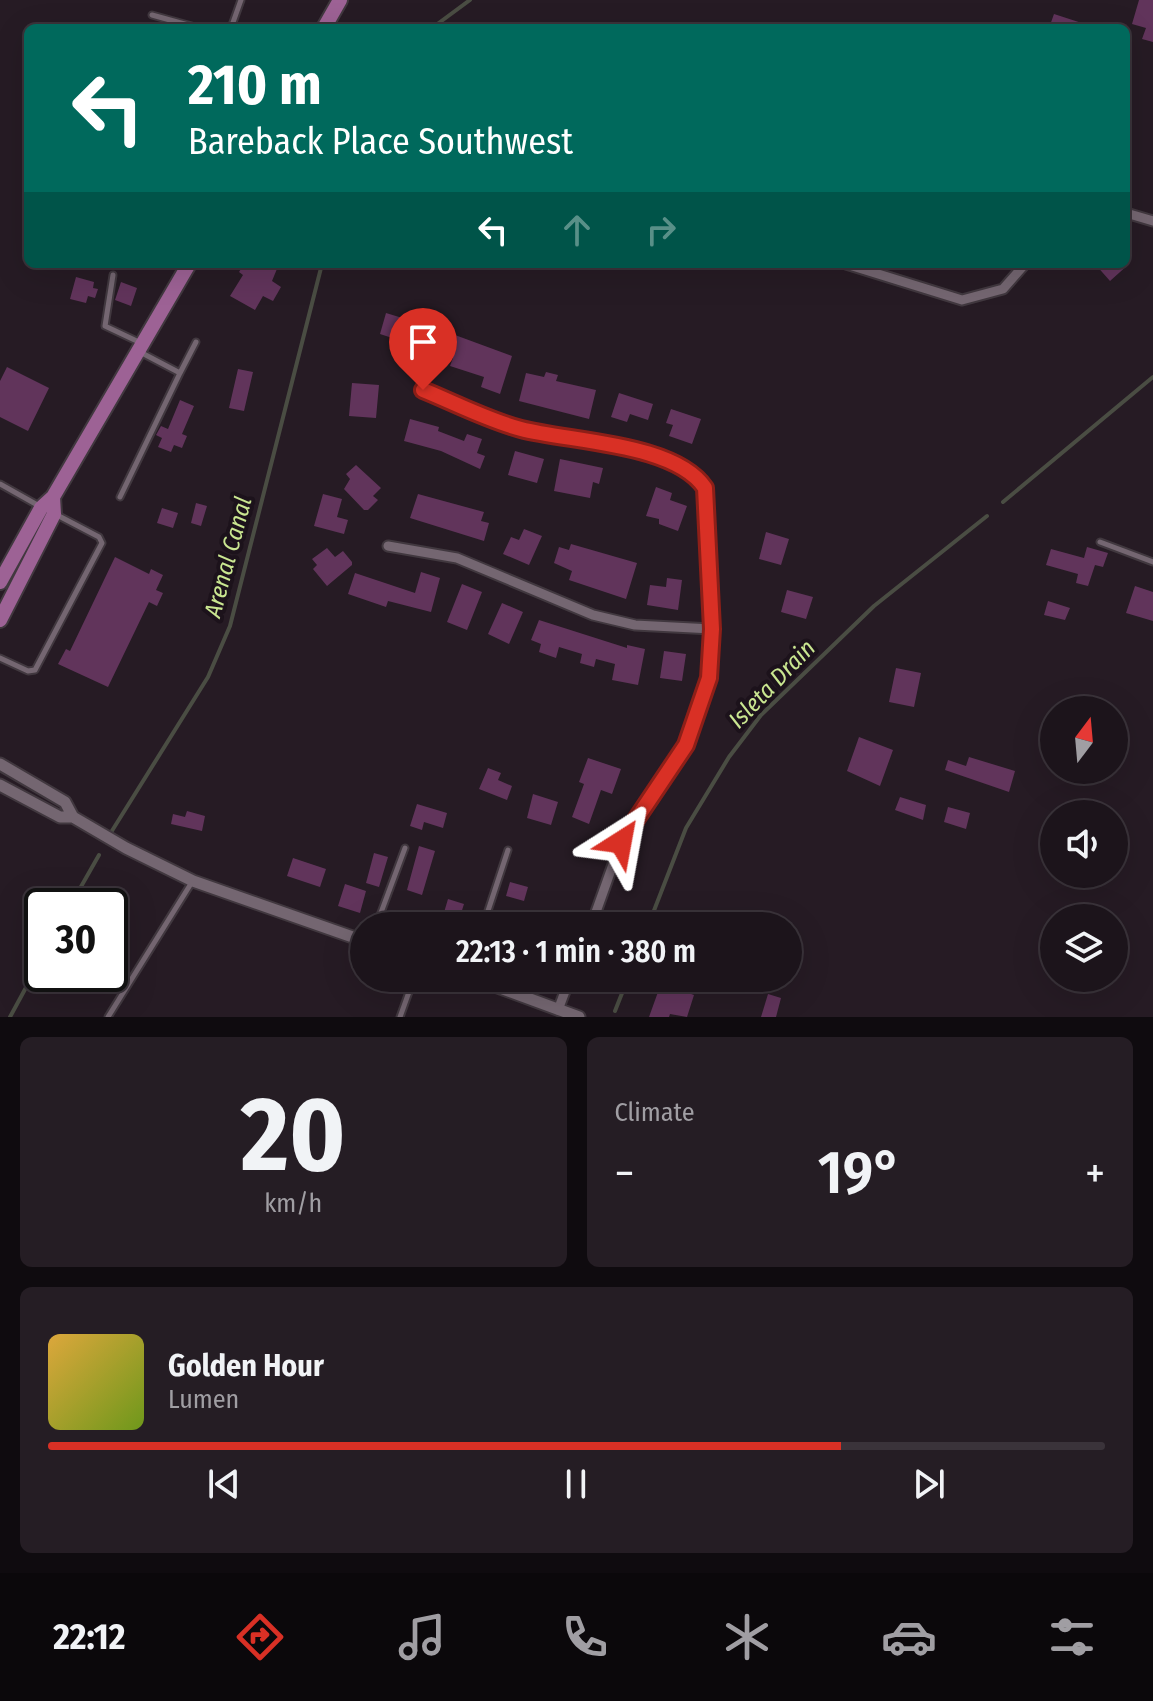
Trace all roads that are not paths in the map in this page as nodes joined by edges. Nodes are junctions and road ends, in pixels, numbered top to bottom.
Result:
1 (241, 0) edge
2 (340, 0) edge
3 (152, 15) dead end
4 (185, 24) edge
5 (232, 24) edge
6 (326, 24) edge
7 (1130, 214) edge
8 (1153, 221) edge
9 (187, 268) edge
10 (859, 268) edge
11 (1021, 268) edge
12 (113, 275) dead end
13 (196, 342) dead end
14 (141, 348) junction
15 (180, 373) junction
16 (423, 390) dead end
17 (0, 484) edge
18 (120, 497) dead end
19 (47, 511) junction
20 (1100, 542) dead end
21 (388, 546) dead end
22 (1153, 562) edge
23 (0, 582) edge
24 (0, 620) edge
25 (712, 629) junction
26 (0, 658) edge
27 (0, 764) edge
28 (0, 785) edge
29 (73, 817) junction
30 (405, 848) dead end
31 (508, 850) dead end
32 (193, 881) junction
33 (381, 912) edge
34 (488, 912) edge
35 (596, 912) edge
36 (350, 936) edge
37 (409, 992) edge
38 (510, 992) edge
39 (565, 992) edge
40 (558, 1010) junction
41 (108, 1017) edge
42 (400, 1017) edge
43 (579, 1017) edge

1 - 5 lane
2 - 6 main road
3 - 4 lane
7 - 8 street
9 - 14 main road
10 - 11 street
12 - 14 lane
13 - 15 lane
14 - 15 lane
14 - 19 main road
15 - 18 lane
16 - 25 street
17 - 19 lane
19 - 23 main road
19 - 24 main road
19 - 26 lane
20 - 22 lane
21 - 25 street
25 - 35 street
27 - 29 street
28 - 29 street
29 - 32 street
30 - 33 lane
31 - 34 lane
32 - 36 street
32 - 41 lane
37 - 42 lane
38 - 40 street
39 - 40 street
40 - 43 street

